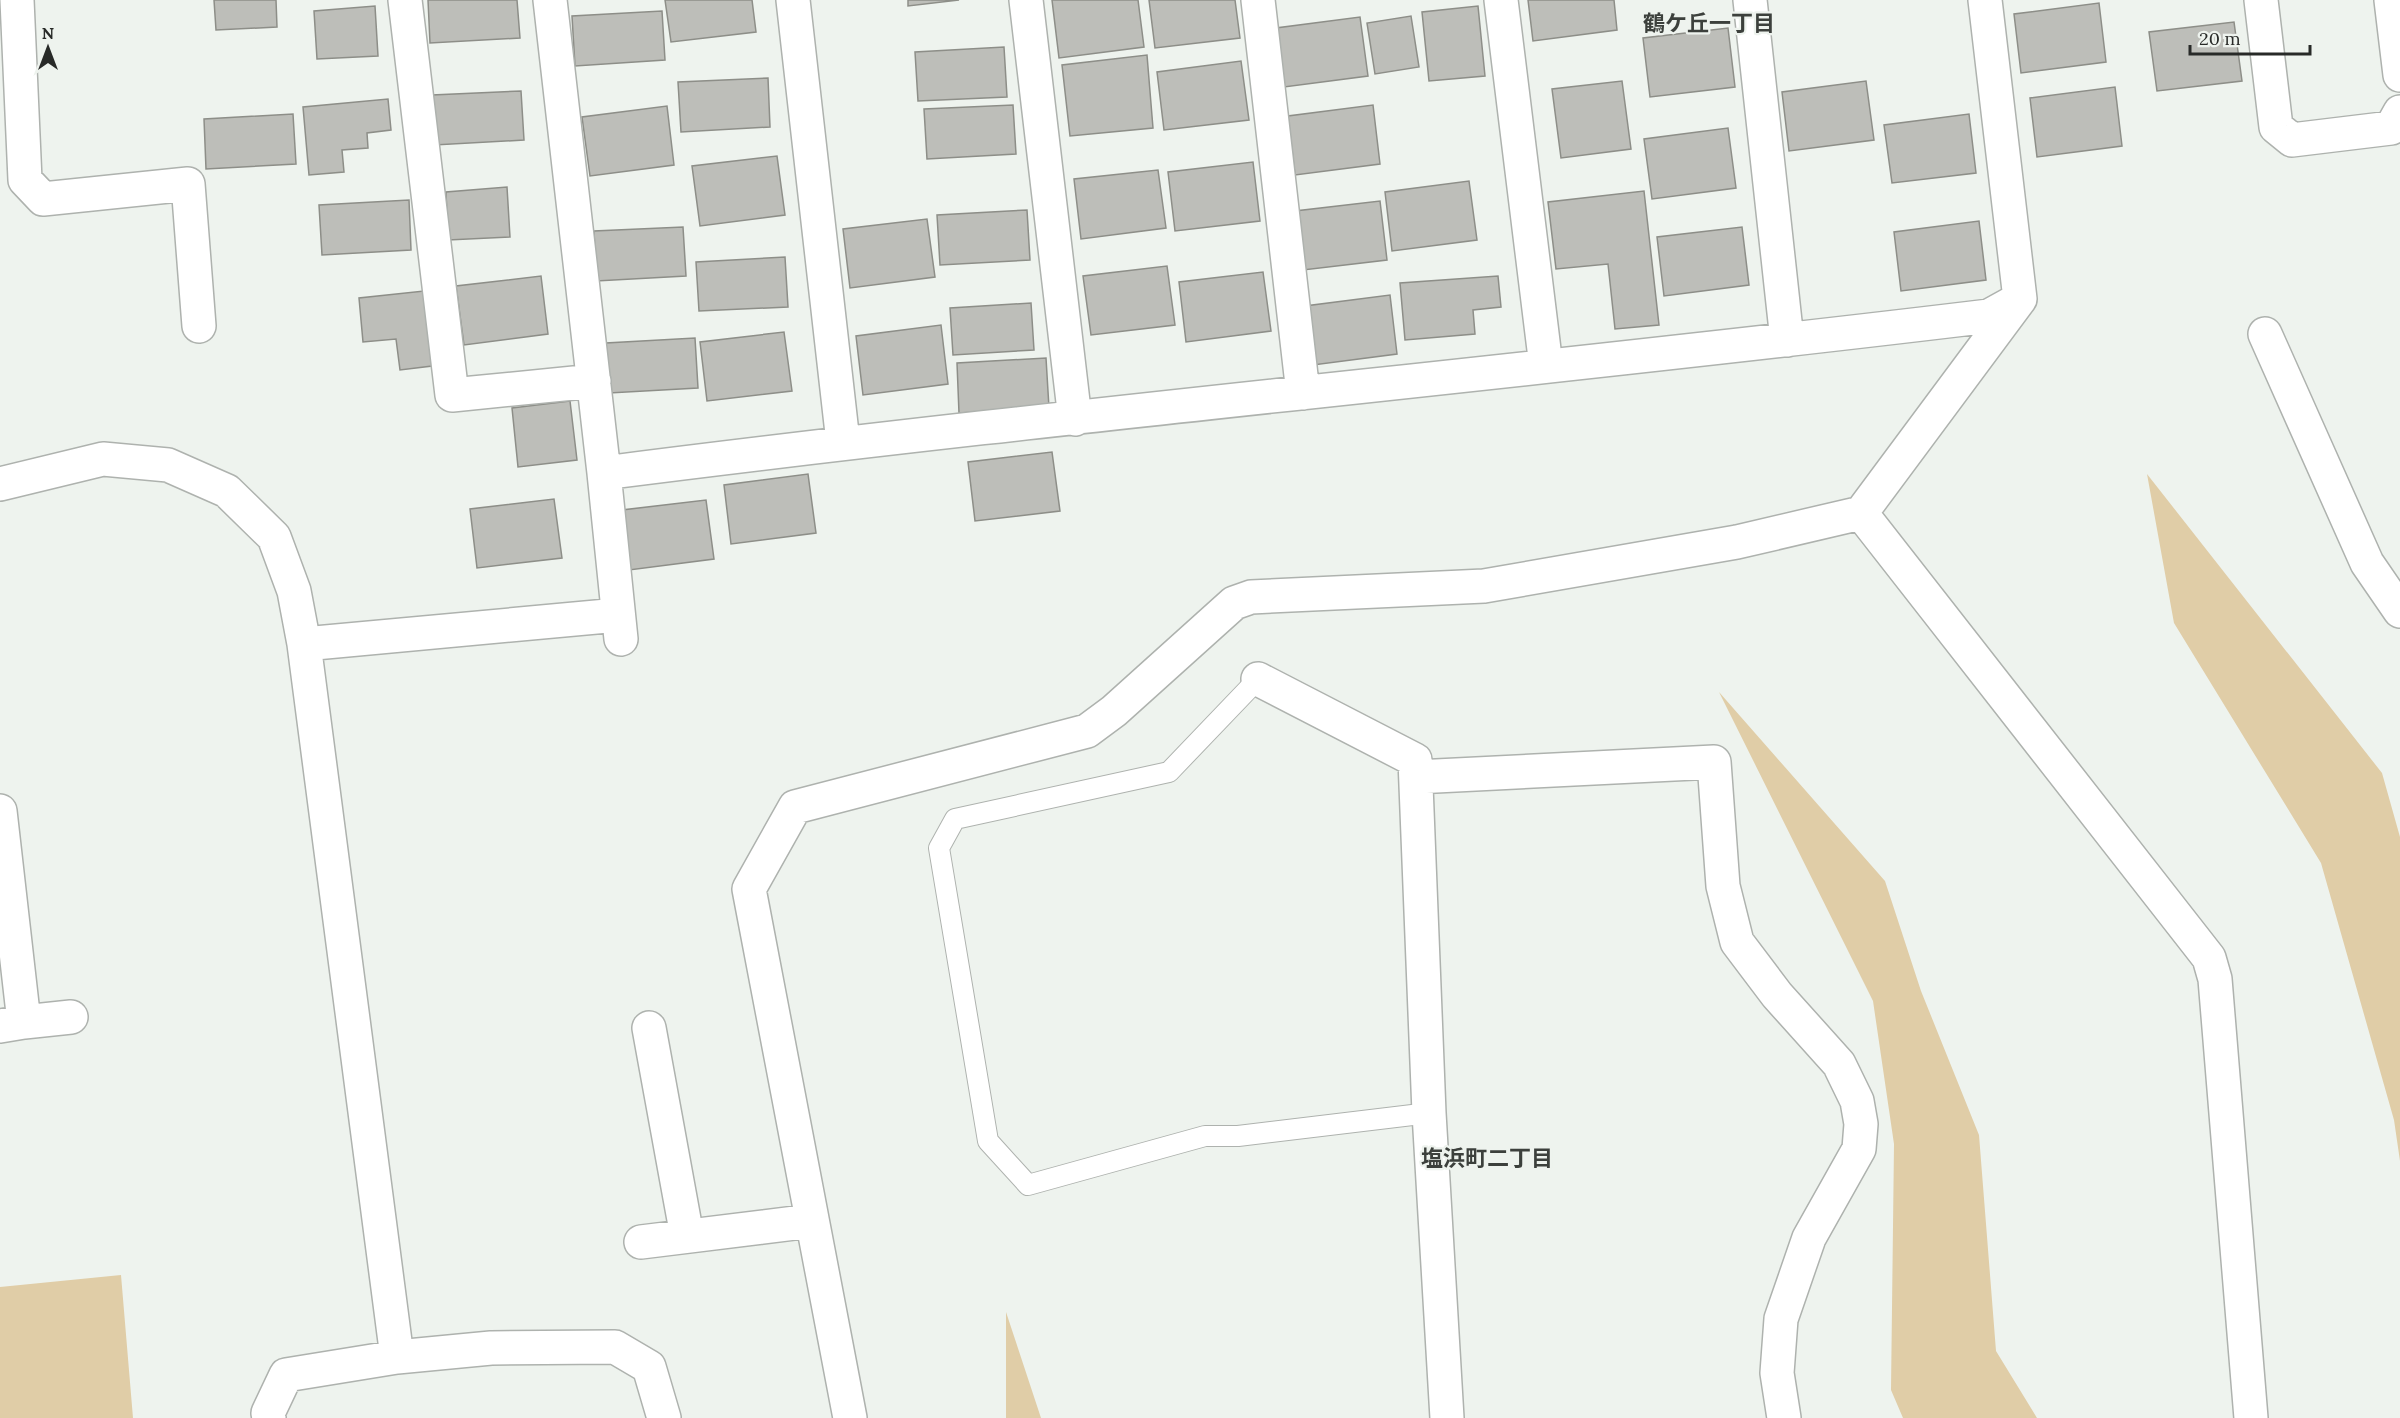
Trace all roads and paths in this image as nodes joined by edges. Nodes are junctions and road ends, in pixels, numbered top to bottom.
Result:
1 (17, 0) edge
2 (405, 0) edge
3 (550, 0) edge
4 (793, 0) edge
5 (1026, 0) edge
6 (1258, 0) edge
7 (1501, 0) edge
8 (1750, 0) edge
9 (1985, 0) edge
10 (2261, 0) edge
11 (2391, 0) edge
12 (2400, 75) edge
13 (2400, 112) edge
14 (2020, 299) junction
15 (199, 326) dead end
16 (2265, 334) dead end
17 (1787, 340) junction
18 (1546, 366) junction
19 (594, 381) junction
20 (1303, 393) junction
21 (1075, 419) junction
22 (843, 442) junction
23 (604, 473) junction
24 (0, 484) edge
25 (1861, 513) junction
26 (2400, 611) edge
27 (304, 644) junction
28 (1258, 680) joint
29 (1416, 777) junction
30 (0, 811) edge
31 (71, 1017) dead end
32 (12, 1024) edge
33 (649, 1028) dead end
34 (1429, 1113) junction
35 (811, 1221) junction
36 (687, 1236) junction
37 (641, 1242) dead end
38 (397, 1357) junction
39 (269, 1418) edge
40 (664, 1418) edge
41 (850, 1418) edge
42 (1447, 1418) edge
43 (1784, 1418) edge
44 (2251, 1418) edge

1 - 15 street
2 - 19 street
3 - 19 street
4 - 22 street
5 - 21 street
6 - 20 street
7 - 18 street
8 - 17 street
9 - 14 street
10 - 13 street
11 - 12 street
14 - 17 street
14 - 25 street
16 - 26 street
17 - 18 street
18 - 20 street
19 - 23 street
20 - 21 street
21 - 22 street
22 - 23 street
23 - 27 street
24 - 27 street
25 - 35 street
25 - 44 street
27 - 38 street
28 - 29 street
28 - 34 lane
29 - 34 street
29 - 43 street
30 - 32 street
31 - 32 street
33 - 36 street
34 - 42 street
35 - 36 street
35 - 41 street
36 - 37 street
38 - 39 street
38 - 40 street

